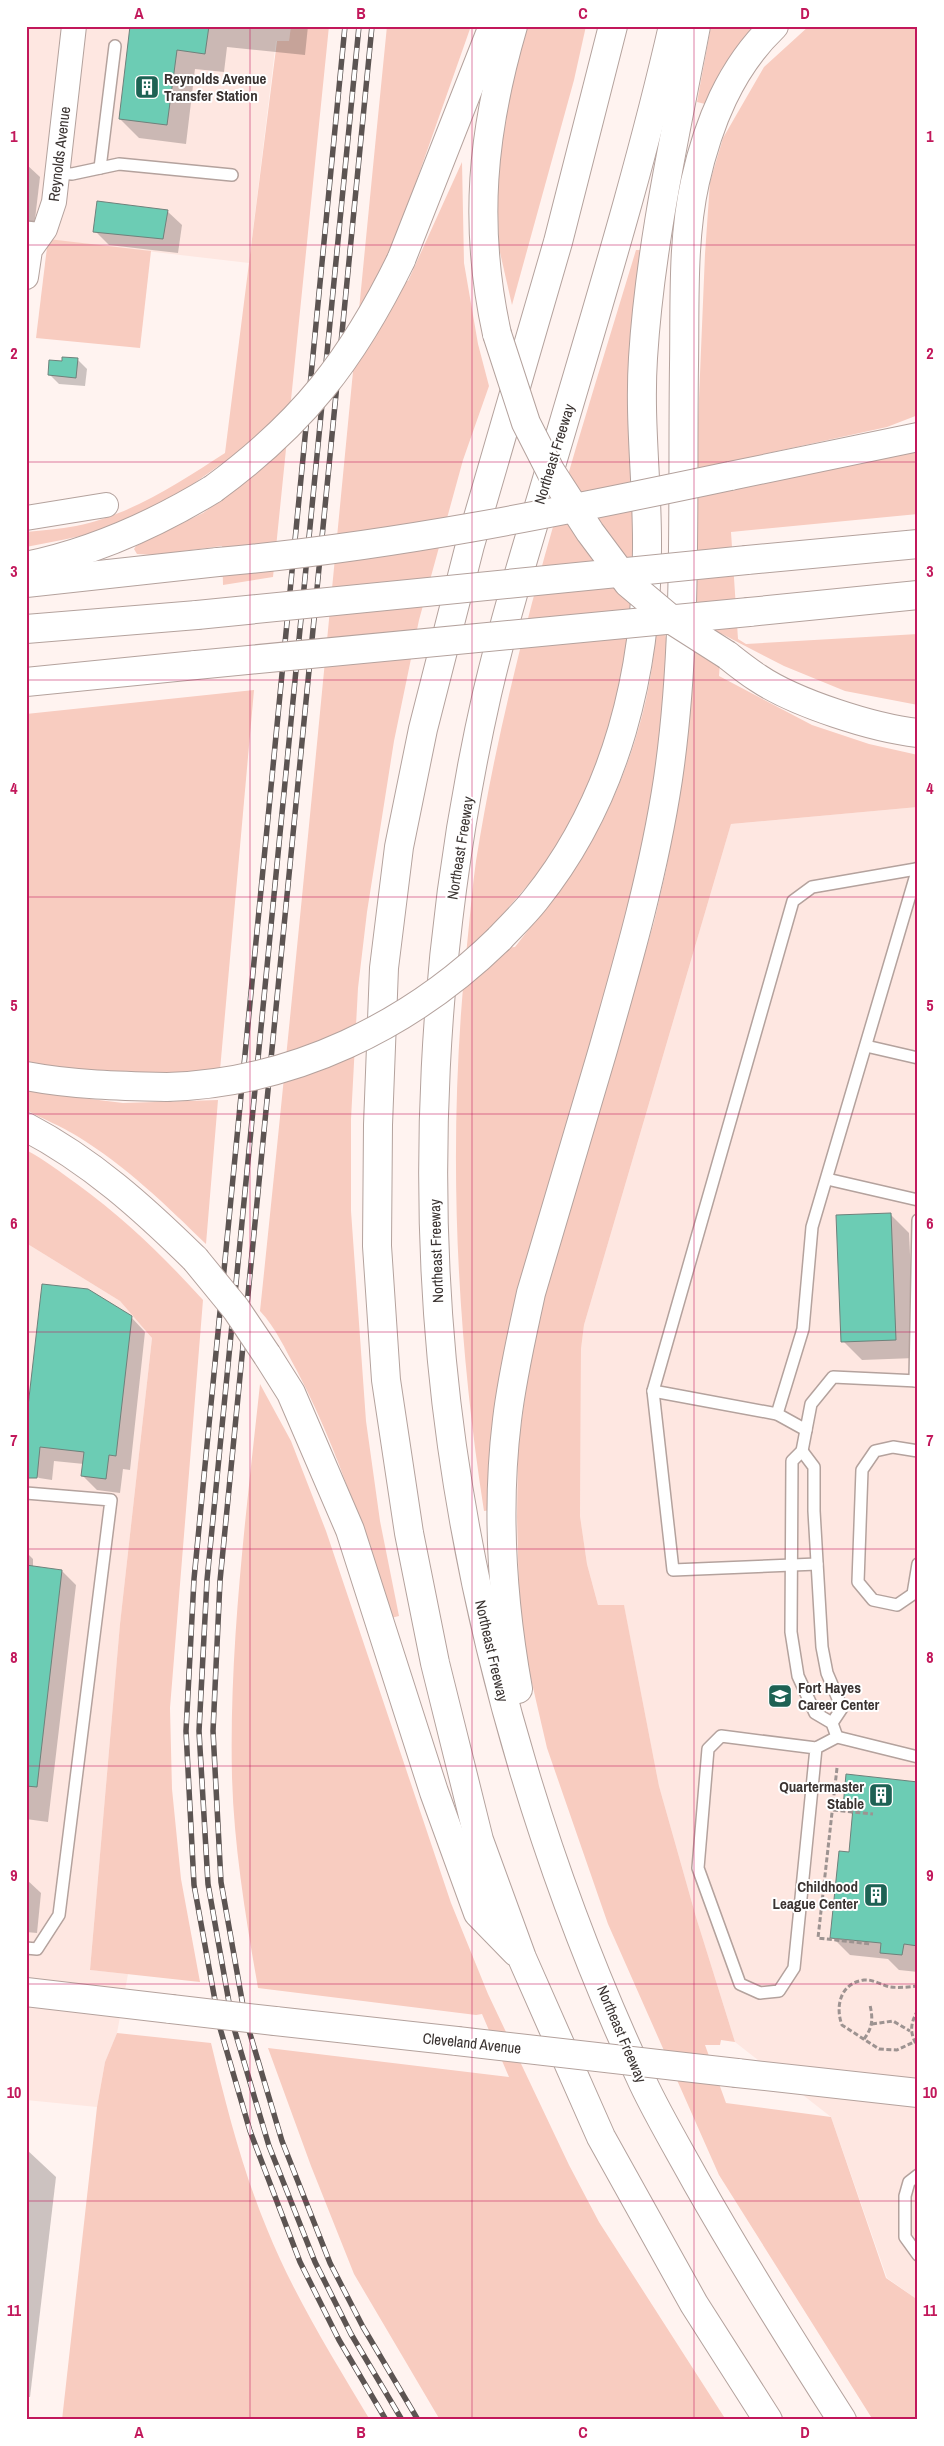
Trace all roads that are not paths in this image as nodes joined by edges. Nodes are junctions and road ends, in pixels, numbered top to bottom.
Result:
1 (74, 26) edge
2 (493, 26) edge
3 (513, 26) edge
4 (613, 26) edge
5 (672, 26) edge
6 (696, 26) edge
7 (774, 26) edge
8 (115, 46) dead end
9 (100, 168) junction
10 (58, 173) junction
11 (232, 175) dead end
12 (36, 228) edge
13 (26, 276) edge
14 (918, 437) edge
15 (106, 506) dead end
16 (26, 518) edge
17 (918, 544) edge
18 (26, 566) edge
19 (26, 583) edge
20 (918, 595) edge
21 (26, 629) edge
22 (727, 655) junction
23 (26, 682) edge
24 (918, 715) edge
25 (918, 733) edge
26 (917, 868) edge
27 (866, 1046) junction
28 (918, 1058) edge
29 (26, 1076) edge
30 (26, 1127) edge
31 (827, 1179) junction
32 (918, 1200) edge
33 (918, 1220) edge
34 (917, 1291) edge
35 (916, 1381) edge
36 (653, 1391) junction
37 (777, 1414) junction
38 (806, 1430) junction
39 (802, 1451) junction
40 (918, 1451) edge
41 (26, 1493) edge
42 (792, 1564) junction
43 (817, 1564) junction
44 (918, 1564) edge
45 (832, 1723) junction
46 (837, 1736) junction
47 (816, 1748) junction
48 (918, 1757) edge
49 (542, 1831) junction
50 (26, 1948) edge
51 (522, 1958) junction
52 (26, 1992) edge
53 (918, 2093) edge
54 (918, 2175) edge
55 (918, 2255) edge
56 (768, 2420) edge
57 (842, 2420) edge

1 - 10 street, Reynolds Avenue
2 - 18 main road, bridge
3 - 22 main road, bridge
4 - 51 main road
5 - 49 main road, Northeast Freeway
6 - 29 main road, bridge
7 - 49 main road
8 - 9 lane
9 - 10 lane
9 - 11 lane
10 - 12 street, Reynolds Avenue
12 - 13 street, Reynolds Avenue
14 - 19 main road, bridge
15 - 16 street
17 - 21 main road, bridge
20 - 23 main road, bridge
22 - 24 main road
22 - 25 main road
26 - 27 lane
26 - 36 lane
27 - 28 lane
27 - 31 lane
30 - 51 main road, bridge
31 - 32 lane
31 - 37 lane
33 - 34 lane
34 - 35 lane
35 - 38 lane
36 - 37 lane
36 - 42 lane
37 - 38 lane
38 - 39 lane
39 - 42 lane
39 - 43 lane
40 - 44 lane
41 - 50 lane
42 - 43 lane
42 - 45 lane
43 - 45 lane
45 - 46 lane
46 - 47 lane
46 - 48 lane
47 - 47 lane
49 - 57 main road, Northeast Freeway
51 - 56 main road
52 - 53 main road, Cleveland Avenue, bridge
54 - 55 lane

